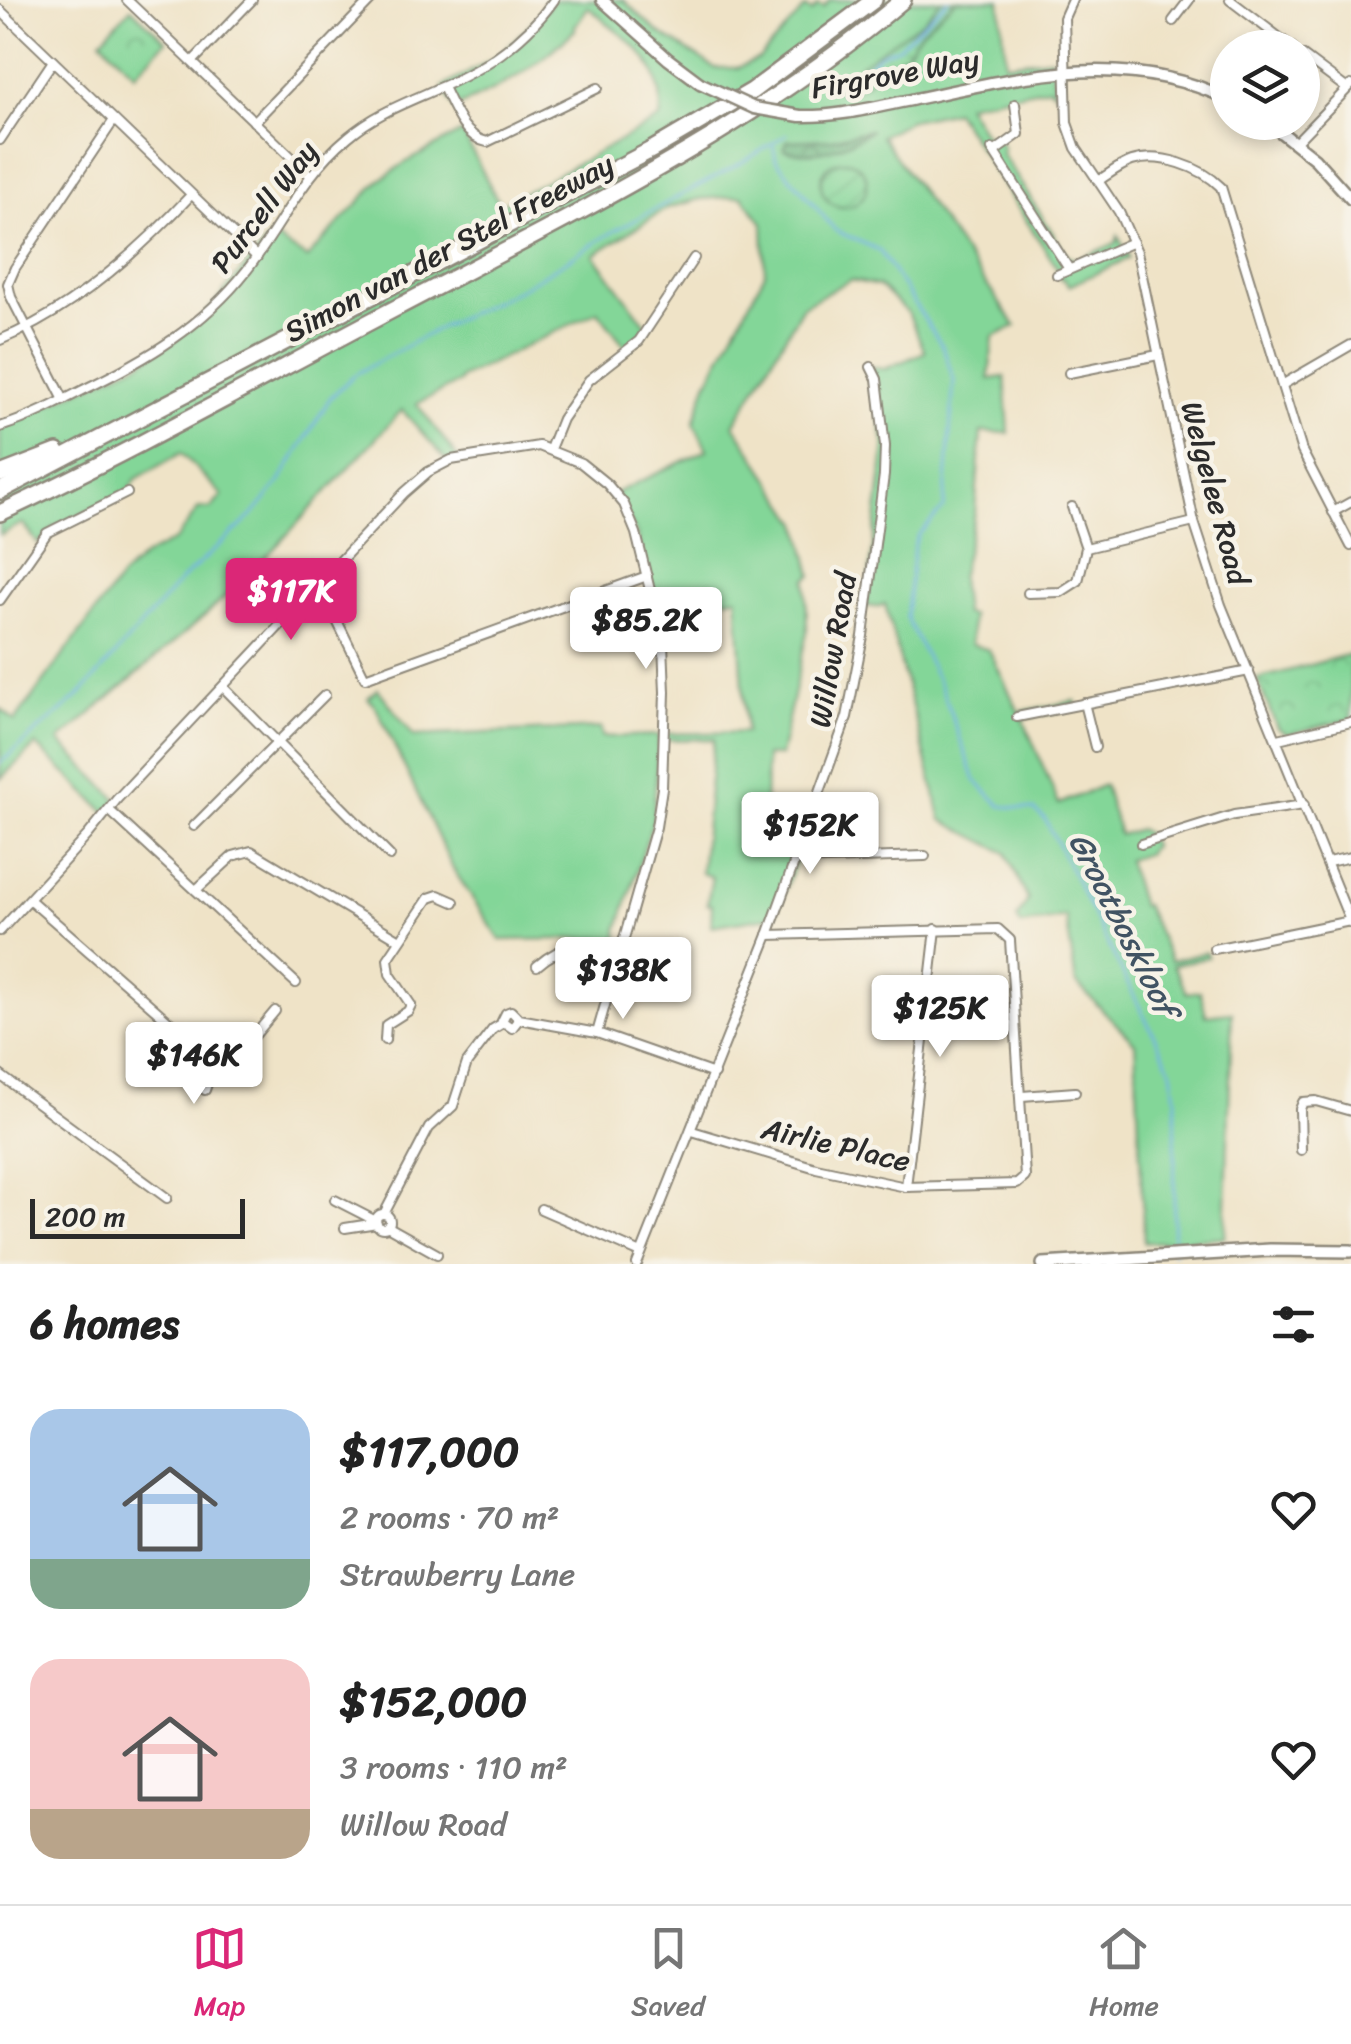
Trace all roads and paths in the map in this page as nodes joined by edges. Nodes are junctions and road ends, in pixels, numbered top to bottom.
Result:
1 (128, 0) edge
2 (252, 0) edge
3 (371, 0) edge
4 (554, 0) edge
5 (602, 0) edge
6 (874, 0) edge
7 (904, 0) edge
8 (1072, 0) edge
9 (1189, 0) edge
10 (1230, 0) edge
11 (0, 10) edge
12 (1172, 21) dead end
13 (1269, 30) edge
14 (53, 62) junction
15 (192, 62) junction
16 (1320, 66) edge
17 (1064, 70) junction
18 (1349, 86) edge
19 (443, 87) junction
20 (598, 88) dead end
21 (1210, 91) edge
22 (1015, 104) dead end
23 (114, 120) junction
24 (254, 122) junction
25 (0, 140) edge
26 (1293, 140) edge
27 (1296, 142) junction
28 (310, 174) junction
29 (1098, 181) junction
30 (191, 195) junction
31 (1351, 200) edge
32 (1133, 242) junction
33 (257, 257) junction
34 (694, 258) dead end
35 (1069, 270) junction
36 (1057, 274) dead end
37 (27, 328) junction
38 (0, 340) edge
39 (1351, 345) edge
40 (1158, 355) junction
41 (871, 368) dead end
42 (1068, 373) dead end
43 (222, 376) junction
44 (1282, 385) junction
45 (64, 400) junction
46 (0, 427) edge
47 (550, 448) junction
48 (0, 474) edge
49 (0, 491) edge
50 (127, 492) dead end
51 (1351, 502) edge
52 (1072, 506) dead end
53 (1333, 512) junction
54 (0, 513) edge
55 (1194, 522) junction
56 (1351, 546) edge
57 (1086, 548) junction
58 (647, 576) junction
59 (320, 586) junction
60 (1028, 594) dead end
61 (0, 600) edge
62 (1249, 670) junction
63 (223, 686) junction
64 (325, 695) dead end
65 (1084, 703) junction
66 (1016, 717) dead end
67 (1351, 722) edge
68 (1278, 739) junction
69 (279, 742) junction
70 (1095, 747) dead end
71 (1304, 804) junction
72 (109, 810) junction
73 (194, 826) dead end
74 (1141, 844) dead end
75 (390, 856) dead end
76 (924, 856) dead end
77 (1351, 857) edge
78 (796, 860) junction
79 (1328, 862) junction
80 (196, 890) junction
81 (30, 900) junction
82 (454, 902) dead end
83 (1350, 922) edge
84 (0, 930) edge
85 (936, 930) junction
86 (768, 935) junction
87 (400, 940) junction
88 (621, 946) junction
89 (1214, 948) dead end
90 (537, 966) dead end
91 (296, 984) dead end
92 (274, 1011) dead end
93 (597, 1033) junction
94 (385, 1040) dead end
95 (192, 1042) junction
96 (196, 1068) dead end
97 (714, 1074) junction
98 (0, 1076) edge
99 (1075, 1092) dead end
100 (1022, 1096) junction
101 (1351, 1110) edge
102 (692, 1131) junction
103 (1301, 1150) dead end
104 (906, 1187) junction
105 (167, 1198) dead end
106 (335, 1200) dead end
107 (540, 1210) dead end
108 (379, 1219) junction
109 (346, 1228) dead end
110 (1351, 1251) edge
111 (641, 1253) junction
112 (437, 1254) dead end
113 (637, 1264) edge
114 (1043, 1264) edge

1 - 15 street
2 - 15 street
3 - 24 street
4 - 19 street, Purcell Way
5 - 17 street, Firgrove Way, bridge
6 - 43 highway, Simon van der Stel Freeway
7 - 54 highway, Simon van der Stel Freeway
8 - 17 street, Welgelee Road
9 - 12 street
10 - 13 street
11 - 14 street
14 - 23 street
14 - 25 street
15 - 24 street
16 - 18 street
17 - 21 street, Firgrove Way
17 - 29 street, Welgelee Road
18 - 27 street
19 - 20 street
19 - 28 street, Purcell Way
22 - 35 street
23 - 30 street
23 - 37 street
24 - 28 street
26 - 27 street
27 - 31 street
28 - 33 street, Purcell Way
29 - 32 street, Welgelee Road
29 - 44 street
30 - 33 street
30 - 37 street
32 - 35 street
32 - 40 street, Welgelee Road
33 - 45 street, Purcell Way
34 - 47 street
35 - 36 street
37 - 38 street
37 - 45 street
39 - 44 street
40 - 42 street
40 - 55 street, Welgelee Road
41 - 78 street, Willow Road
43 - 48 highway
43 - 49 highway, Simon van der Stel Freeway
44 - 53 street
45 - 46 street, Purcell Way
47 - 58 street
47 - 59 street
50 - 61 street
51 - 53 street
52 - 57 street
53 - 56 street
55 - 57 street
55 - 62 street, Welgelee Road
57 - 60 street
58 - 59 street
58 - 88 street
59 - 63 street
62 - 65 street
62 - 68 street, Welgelee Road
63 - 69 street
63 - 72 street
64 - 69 street
65 - 66 street
65 - 70 street
67 - 68 street
68 - 71 street, Welgelee Road
69 - 73 street
69 - 75 street
71 - 74 street
71 - 79 street, Welgelee Road
72 - 80 street
72 - 81 street
76 - 78 street
77 - 79 street
78 - 86 street, Willow Road
79 - 83 street, Welgelee Road
80 - 87 street
80 - 91 street
81 - 84 street
81 - 95 street
82 - 87 street
83 - 89 street
85 - 86 street, Airlie Place
85 - 100 street, Airlie Place
85 - 104 street
86 - 97 street, Willow Road
87 - 94 street
88 - 90 street
88 - 93 street
92 - 95 street
93 - 97 street
93 - 108 street
95 - 96 street
97 - 102 street, Willow Road
98 - 105 street
99 - 100 street
100 - 104 street, Airlie Place
101 - 103 street
102 - 104 street, Airlie Place
102 - 111 street, Willow Road
106 - 108 street
107 - 111 street
108 - 109 street
108 - 112 street
110 - 114 main road
111 - 113 street, Willow Road

